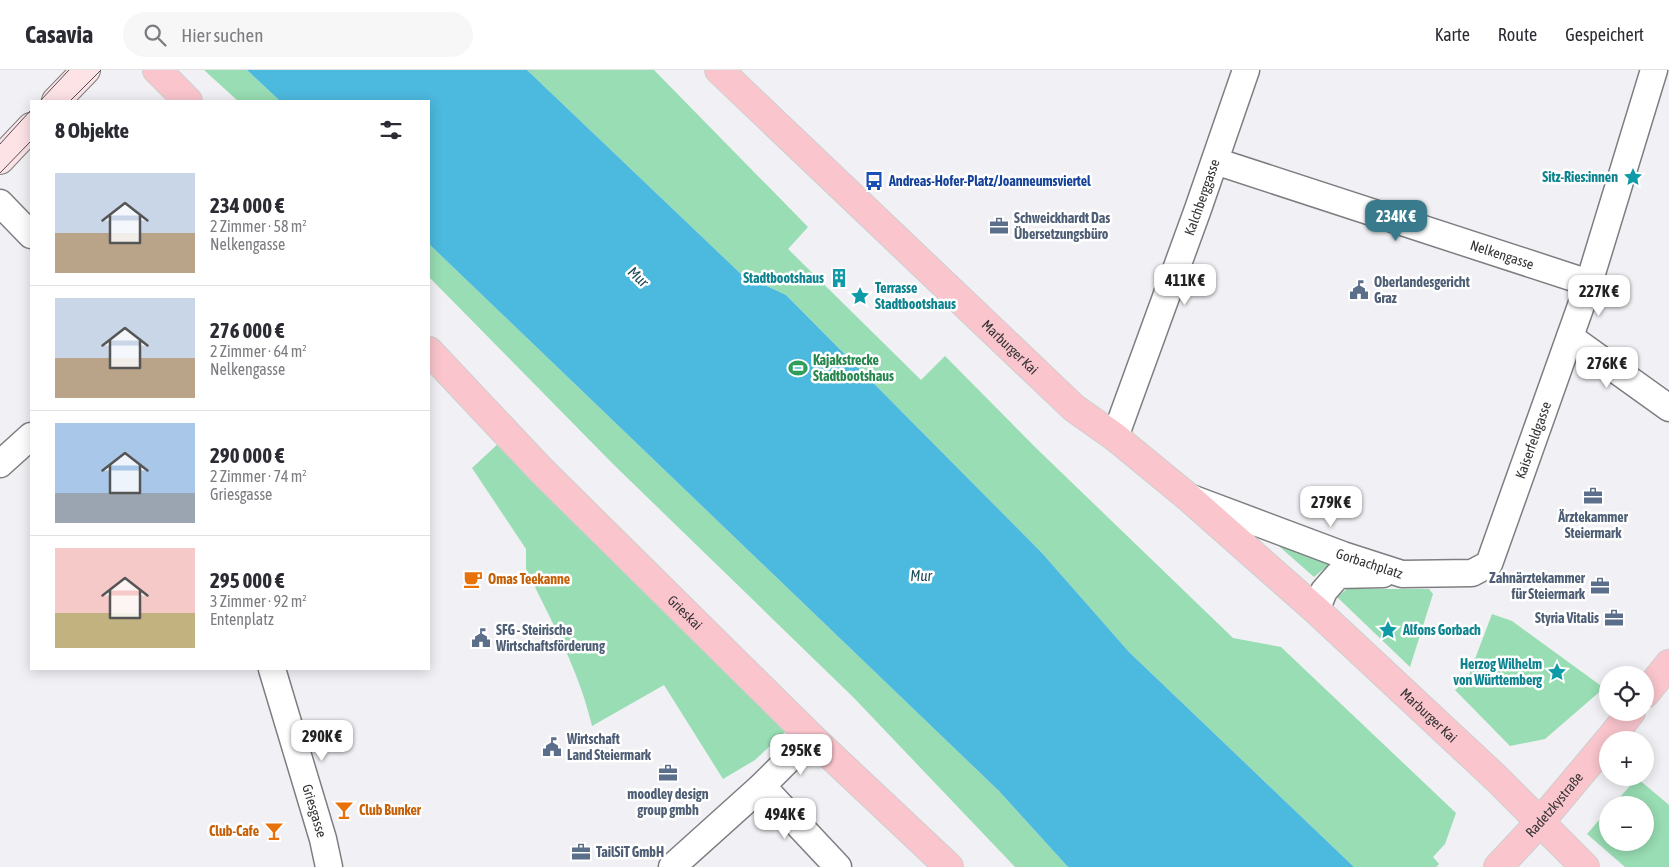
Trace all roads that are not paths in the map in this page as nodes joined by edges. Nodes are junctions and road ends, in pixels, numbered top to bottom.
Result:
1 (86, 70) edge
2 (157, 70) edge
3 (719, 70) edge
4 (1246, 70) edge
5 (1654, 70) edge
6 (57, 100) edge
7 (187, 100) edge
8 (30, 128) edge
9 (0, 160) edge
10 (1216, 161) junction
11 (0, 204) edge
12 (30, 234) edge
13 (1589, 283) junction
14 (1570, 337) junction
15 (430, 352) edge
16 (1669, 408) edge
17 (30, 437) edge
18 (1115, 437) junction
19 (0, 464) edge
20 (1188, 497) junction
21 (1472, 573) joint
22 (1402, 574) junction
23 (1316, 610) junction
24 (1669, 664) edge
25 (272, 670) edge
26 (1654, 683) edge
27 (1623, 721) edge
28 (1616, 731) edge
29 (811, 737) junction
30 (1599, 752) edge
31 (762, 786) junction
32 (1540, 822) junction
33 (329, 867) edge
34 (672, 867) edge
35 (838, 867) edge
36 (949, 867) edge
37 (1498, 867) edge
38 (1585, 867) edge

1 - 6 main road
2 - 7 main road
3 - 18 main road, Marburger Kai
4 - 10 street, Kalchberggasse
5 - 13 street, Kaiserfeldgasse
8 - 9 main road
10 - 13 street, Nelkengasse
10 - 18 street, Kalchberggasse
11 - 12 street
13 - 14 street, Kaiserfeldgasse
14 - 16 street
14 - 21 street, Kaiserfeldgasse
15 - 29 main road, Grieskai
17 - 19 street
18 - 20 main road, Marburger Kai
20 - 22 street, Gorbachplatz
20 - 23 main road, Marburger Kai
21 - 22 street, Gorbachplatz
22 - 23 street
23 - 32 main road, Marburger Kai
24 - 26 main road
25 - 33 street, Griesgasse
27 - 28 main road, Radetzkystraße
29 - 31 street
29 - 36 main road, Grieskai
30 - 32 main road, Radetzkystraße
31 - 34 street
31 - 35 street
32 - 37 main road, Radetzkystraße
32 - 38 main road, Marburger Kai

